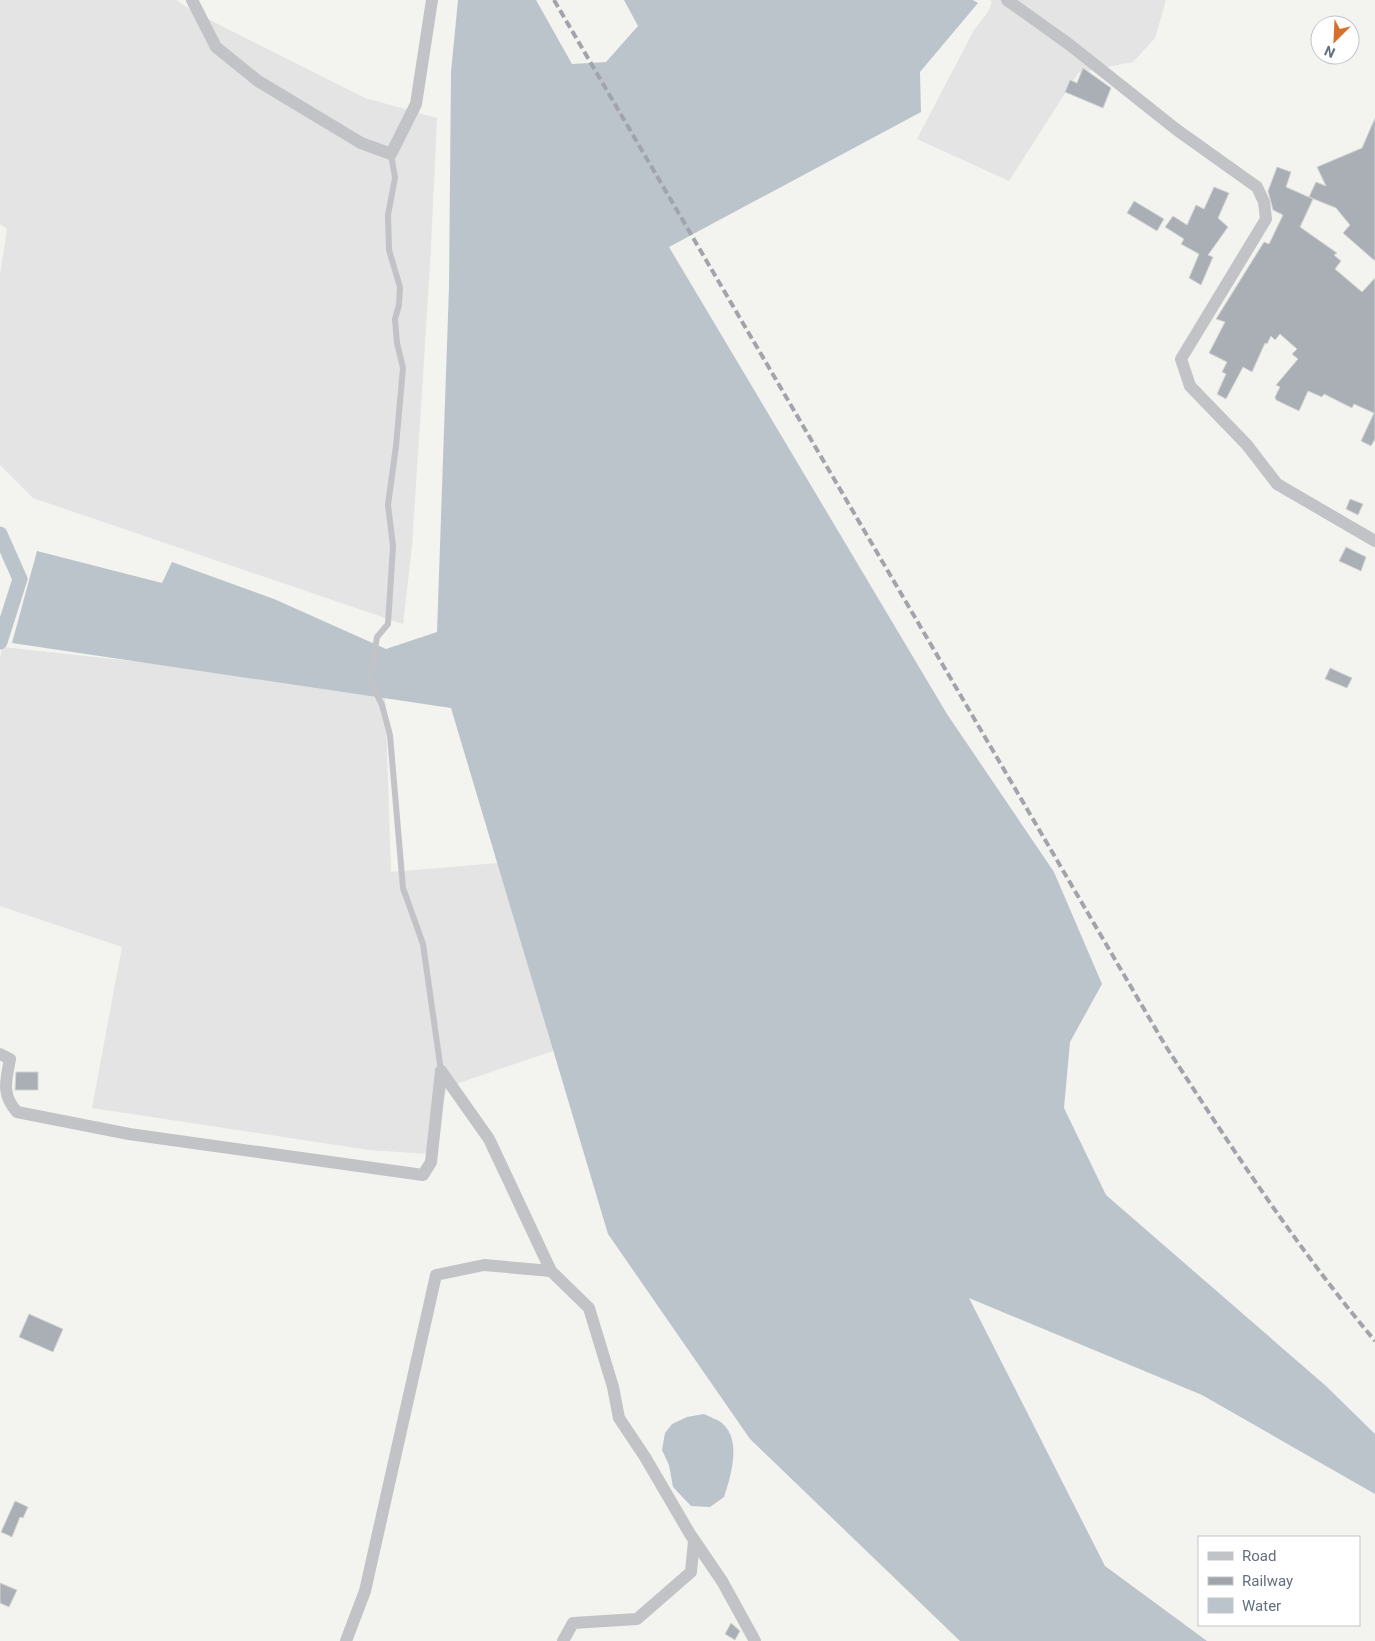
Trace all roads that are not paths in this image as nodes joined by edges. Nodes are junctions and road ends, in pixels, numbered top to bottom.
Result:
1 (192, 0) edge
2 (432, 0) edge
3 (1007, 0) edge
4 (391, 154) junction
5 (1375, 541) edge
6 (0, 1054) edge
7 (441, 1071) junction
8 (551, 1271) junction
9 (694, 1541) junction
10 (346, 1641) edge
11 (563, 1641) edge
12 (755, 1641) edge

1 - 4 street
2 - 4 street
3 - 5 street
4 - 7 lane
6 - 7 street
7 - 8 street
8 - 9 street
8 - 10 street
9 - 11 street
9 - 12 street

